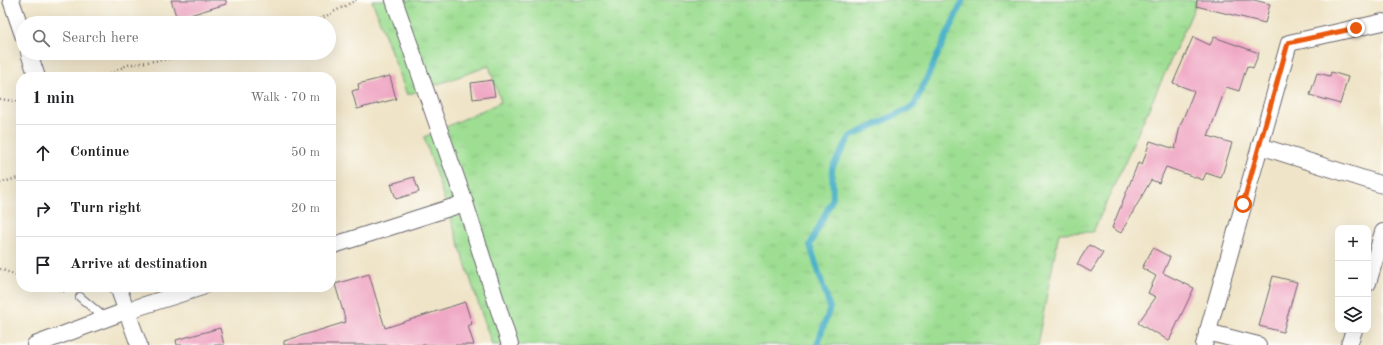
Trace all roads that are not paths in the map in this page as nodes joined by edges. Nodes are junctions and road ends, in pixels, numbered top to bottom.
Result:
1 (11, 0) edge
2 (394, 0) edge
3 (16, 16) edge
4 (1383, 22) edge
5 (31, 60) edge
6 (35, 72) edge
7 (1260, 146) junction
8 (1383, 185) edge
9 (465, 203) junction
10 (1383, 232) edge
11 (336, 244) edge
12 (1371, 272) edge
13 (120, 292) edge
14 (186, 292) edge
15 (80, 297) dead end
16 (126, 311) junction
17 (106, 319) junction
18 (1353, 333) edge
19 (1205, 339) edge
20 (35, 345) edge
21 (139, 345) edge
22 (510, 345) edge
23 (1258, 345) edge
24 (1349, 345) edge

1 - 3 street
2 - 9 street
4 - 7 street
5 - 6 street
7 - 8 street
7 - 19 street
9 - 11 street
9 - 22 street
10 - 12 street
13 - 16 street
14 - 16 street
15 - 17 lane
16 - 17 street
16 - 21 street
17 - 20 street
18 - 24 street
19 - 23 street

